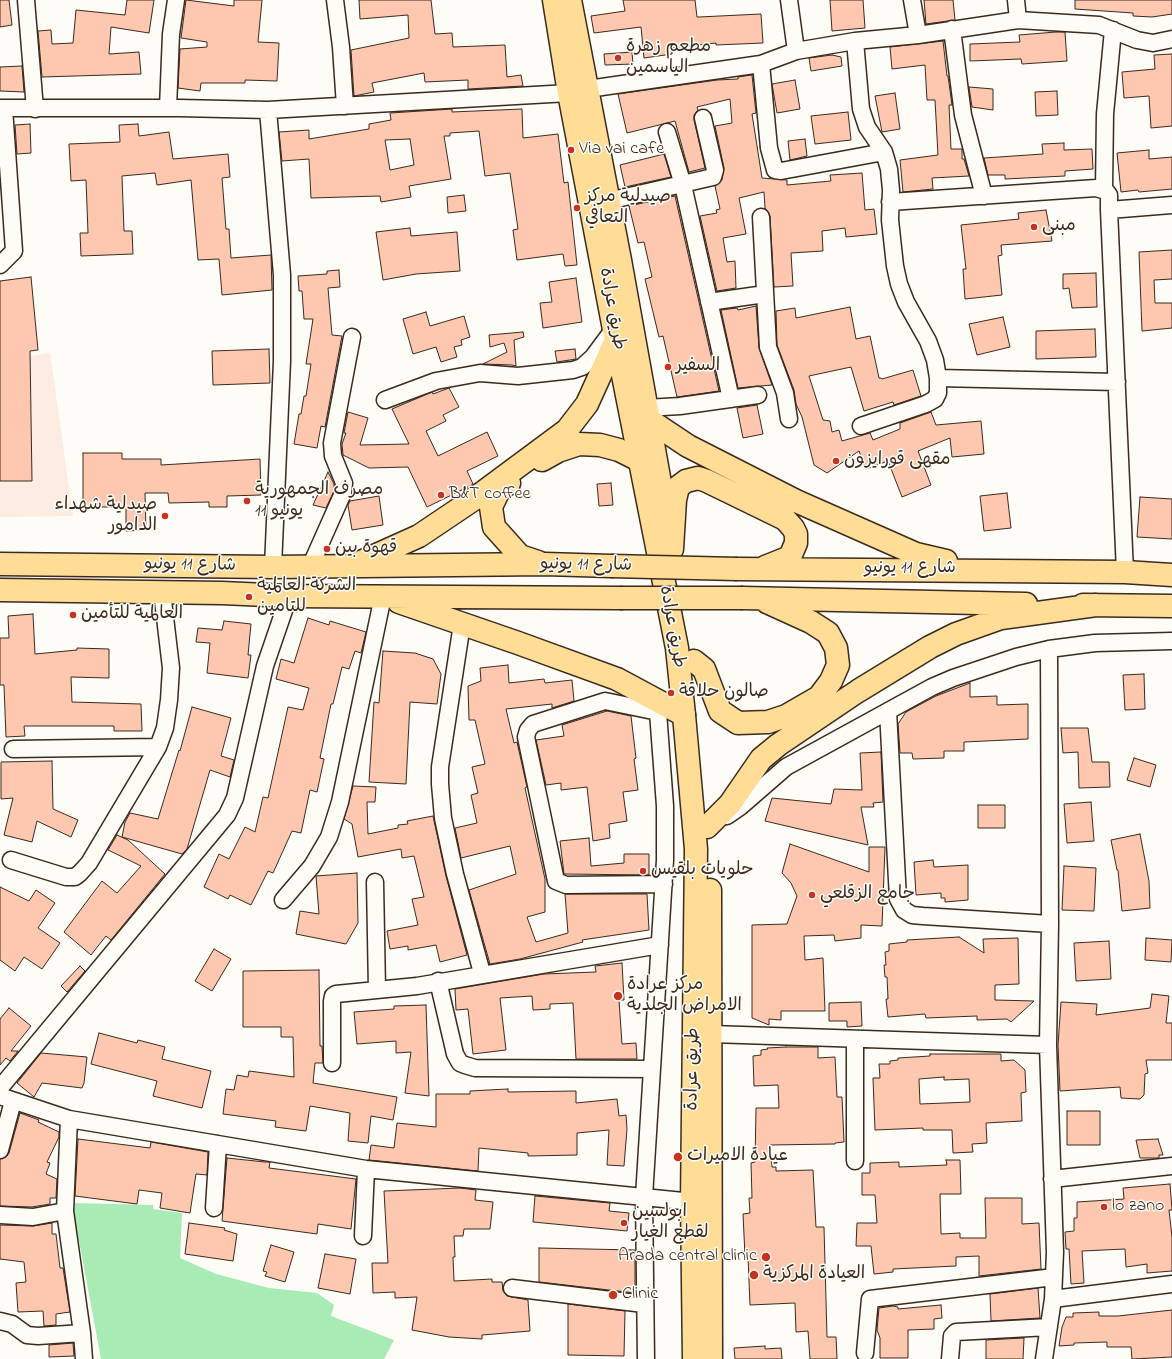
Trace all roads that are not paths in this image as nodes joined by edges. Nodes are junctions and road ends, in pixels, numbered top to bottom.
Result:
1 (26, 0) edge
2 (176, 0) edge
3 (335, 0) edge
4 (554, 0) edge
5 (570, 0) edge
6 (789, 0) edge
7 (912, 0) edge
8 (1016, 0) edge
9 (1018, 20) junction
10 (952, 29) junction
11 (1113, 30) junction
12 (918, 35) junction
13 (1172, 39) edge
14 (855, 40) junction
15 (796, 51) junction
16 (761, 64) junction
17 (579, 91) junction
18 (345, 106) junction
19 (2, 108) edge
20 (168, 108) junction
21 (35, 109) junction
22 (268, 110) junction
23 (703, 118) dead end
24 (667, 132) dead end
25 (884, 152) junction
26 (683, 185) junction
27 (1104, 189) junction
28 (984, 196) junction
29 (608, 201) junction
30 (890, 202) junction
31 (1172, 205) edge
32 (1109, 210) junction
33 (761, 216) dead end
34 (0, 266) edge
35 (766, 294) junction
36 (709, 302) junction
37 (615, 335) junction
38 (352, 338) dead end
39 (938, 378) junction
40 (1117, 382) junction
41 (758, 395) dead end
42 (731, 399) junction
43 (386, 400) dead end
44 (647, 414) junction
45 (789, 419) dead end
46 (861, 426) dead end
47 (639, 460) junction
48 (672, 549) junction
49 (0, 564) edge
50 (545, 564) junction
51 (273, 567) junction
52 (310, 567) junction
53 (348, 567) junction
54 (759, 569) junction
55 (988, 570) junction
56 (1125, 572) junction
57 (1172, 575) edge
58 (0, 590) edge
59 (162, 592) junction
60 (289, 596) junction
61 (383, 596) junction
62 (752, 599) junction
63 (1096, 605) junction
64 (1172, 606) edge
65 (462, 624) junction
66 (1172, 641) edge
67 (1049, 649) junction
68 (694, 660) junction
69 (656, 705) junction
70 (888, 711) junction
71 (684, 715) junction
72 (158, 747) junction
73 (13, 749) dead end
74 (701, 828) junction
75 (11, 860) dead end
76 (375, 882) dead end
77 (664, 884) junction
78 (283, 900) dead end
79 (1050, 924) junction
80 (660, 945) junction
81 (482, 973) junction
82 (438, 981) junction
83 (377, 990) junction
84 (711, 1034) junction
85 (855, 1040) junction
86 (1048, 1045) junction
87 (332, 1063) dead end
88 (651, 1069) junction
89 (0, 1088) edge
90 (6, 1098) edge
91 (69, 1119) junction
92 (218, 1144) junction
93 (0, 1150) edge
94 (855, 1161) dead end
95 (1172, 1166) edge
96 (366, 1168) junction
97 (1052, 1179) junction
98 (644, 1197) junction
99 (701, 1203) junction
100 (214, 1208) dead end
101 (65, 1211) junction
102 (0, 1215) edge
103 (363, 1236) dead end
104 (1054, 1277) junction
105 (1172, 1284) edge
106 (512, 1288) dead end
107 (1053, 1299) junction
108 (644, 1304) junction
109 (0, 1321) edge
110 (1049, 1327) junction
111 (82, 1333) junction
112 (865, 1353) dead end
113 (84, 1359) edge
114 (646, 1359) edge
115 (694, 1359) edge
116 (711, 1359) edge
117 (950, 1359) edge
118 (1044, 1359) edge

1 - 21 street
2 - 20 street
3 - 18 street
4 - 17 main road, طريق عرادة
5 - 17 main road, طريق عرادة
6 - 15 street
7 - 12 street
8 - 9 street
9 - 10 street
9 - 11 street
10 - 12 street
10 - 28 street
11 - 13 street
11 - 27 street
12 - 14 street
14 - 15 street
14 - 25 street
15 - 16 street
16 - 17 street
16 - 25 street
17 - 18 street
17 - 29 main road, طريق عرادة
17 - 37 main road, طريق عرادة
18 - 22 street
19 - 21 street
19 - 34 street
20 - 21 street
20 - 22 street
22 - 51 street
23 - 26 street
24 - 26 street
25 - 30 street
26 - 29 street
26 - 36 street
27 - 28 street
27 - 32 street
28 - 30 street
29 - 44 main road, طريق عرادة
30 - 39 street
31 - 32 street
32 - 40 street
33 - 35 street
35 - 36 street
35 - 45 street
36 - 42 street
37 - 43 street
37 - 47 main road, طريق عرادة
37 - 53 main road
38 - 52 street
39 - 40 street
39 - 46 street
40 - 56 street
41 - 42 street
42 - 44 street
44 - 48 main road, طريق عرادة
44 - 55 main road
47 - 50 main road
47 - 71 main road, طريق عرادة
48 - 54 main road
48 - 68 main road, طريق عرادة
49 - 51 main road, شارع 11 يونيو
50 - 53 main road, شارع 11 يونيو
50 - 54 main road, شارع 11 يونيو, bridge
51 - 52 main road, شارع 11 يونيو
52 - 53 main road, شارع 11 يونيو
54 - 55 main road, شارع 11 يونيو
55 - 56 main road, شارع 11 يونيو
56 - 57 main road, شارع 11 يونيو
58 - 59 main road, شارع 11 يونيو
59 - 60 main road, شارع 11 يونيو
59 - 72 street
60 - 61 main road, شارع 11 يونيو
60 - 89 street
61 - 62 main road, شارع 11 يونيو, bridge
61 - 65 main road
61 - 78 street
62 - 63 main road, شارع 11 يونيو
62 - 68 main road
63 - 64 main road, شارع 11 يونيو
63 - 74 main road
65 - 69 main road
65 - 81 street
66 - 67 street
67 - 70 street
67 - 79 street
68 - 74 main road, طريق عرادة
69 - 71 main road
69 - 77 street
69 - 77 street
70 - 74 street
70 - 79 street
71 - 74 main road, طريق عرادة
72 - 73 street
72 - 75 street
74 - 84 main road, طريق عرادة
74 - 99 main road, طريق عرادة
76 - 83 street
77 - 80 street
79 - 86 street
80 - 81 street
80 - 88 street
81 - 82 street
82 - 83 street
82 - 88 street
83 - 87 street
84 - 85 street
84 - 99 main road, طريق عرادة
85 - 86 street
85 - 94 street
86 - 97 street
88 - 98 street
90 - 91 street
90 - 93 street
91 - 92 street
91 - 101 street
92 - 96 street
92 - 100 street
95 - 97 street
96 - 98 street
96 - 103 street
97 - 104 street
98 - 99 street
98 - 108 street
99 - 115 main road, طريق عرادة
99 - 116 main road, طريق عرادة
101 - 102 street
101 - 111 street
104 - 107 street
104 - 112 street
105 - 107 street
106 - 108 street
107 - 110 street
108 - 114 street
109 - 111 street
110 - 117 street
110 - 118 street
111 - 113 street

